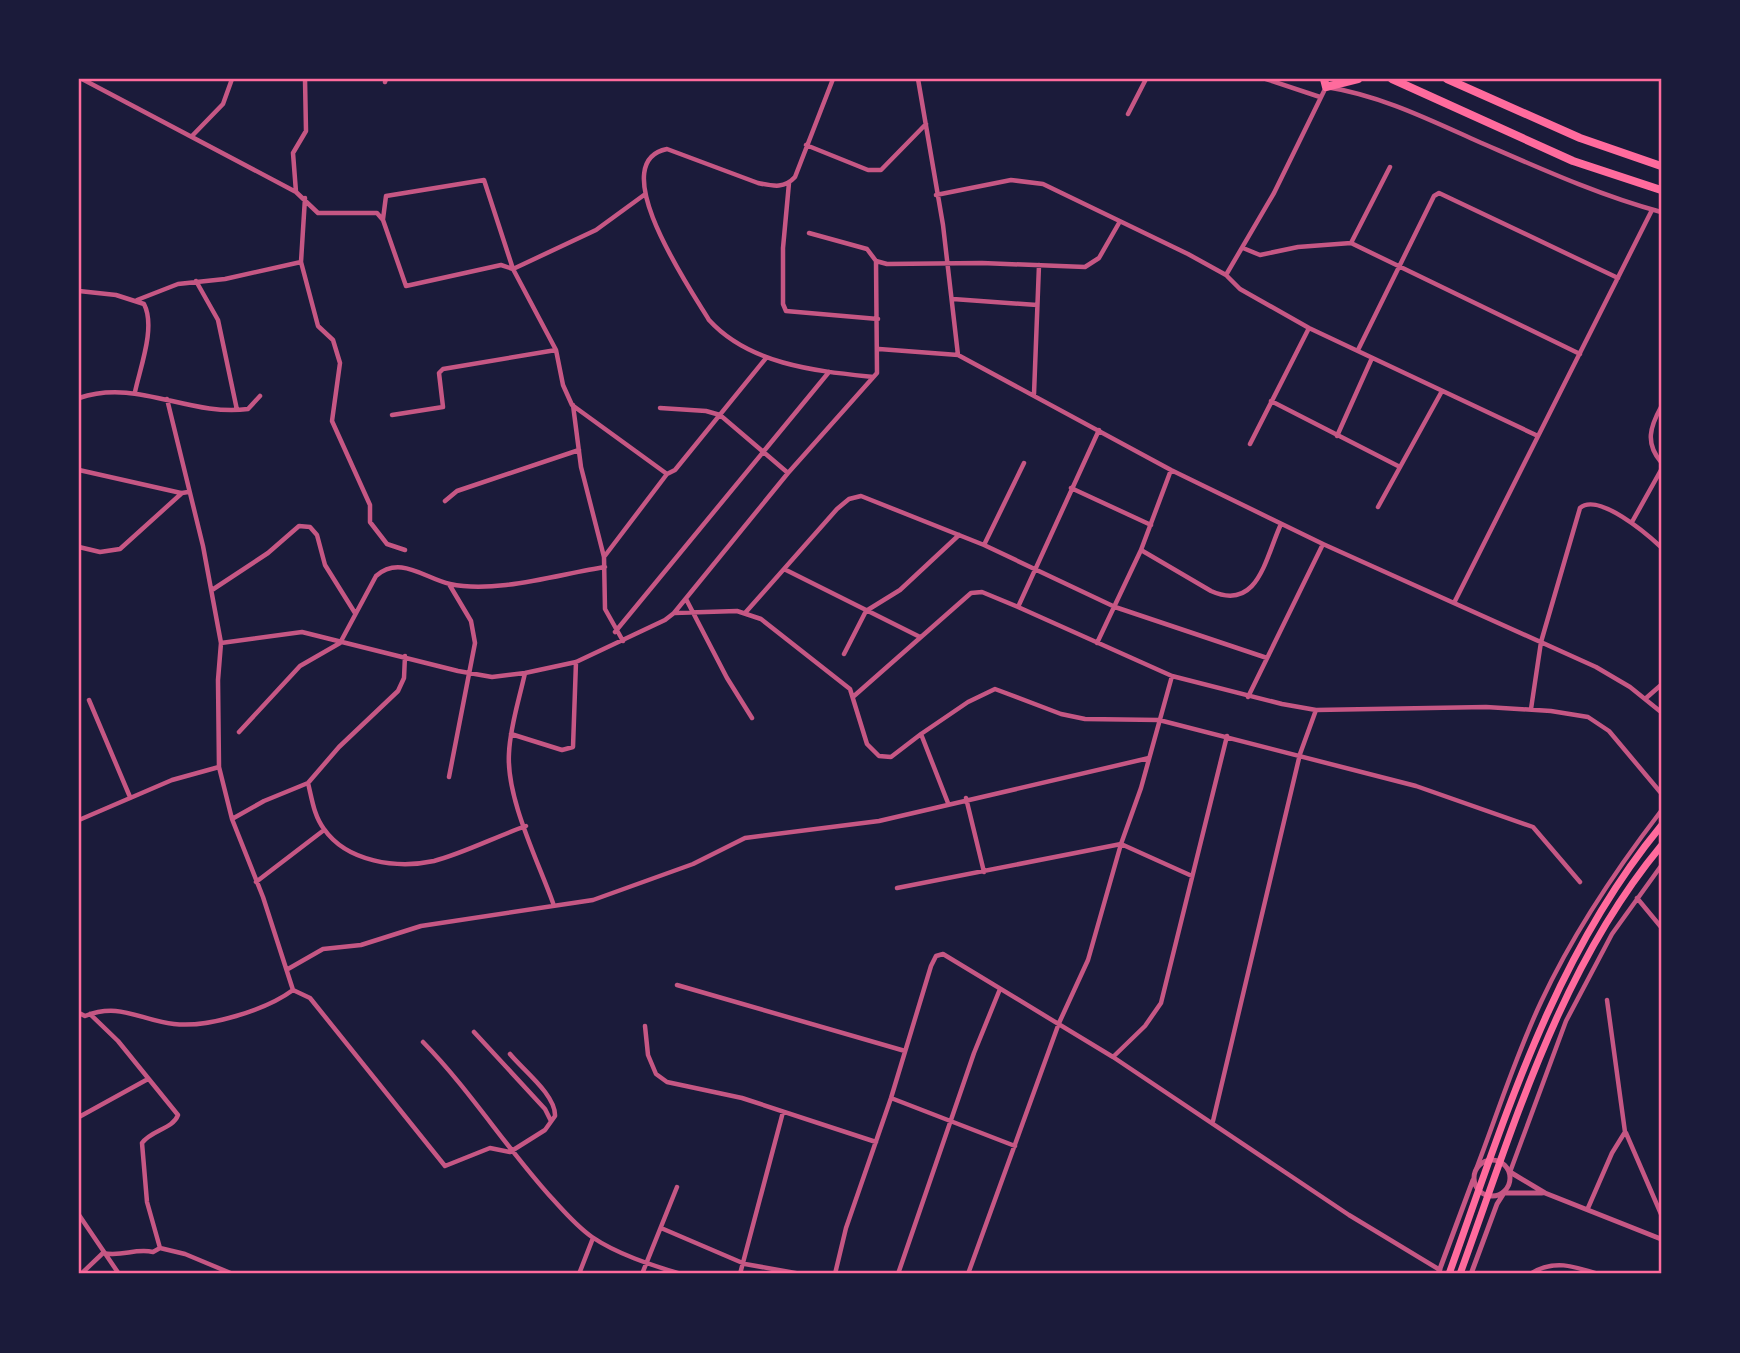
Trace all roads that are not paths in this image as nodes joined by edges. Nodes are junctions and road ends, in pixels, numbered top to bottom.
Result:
1 (82, 79) edge
2 (232, 79) edge
3 (305, 79) edge
4 (833, 79) edge
5 (916, 79) edge
6 (1146, 79) edge
7 (1266, 79) edge
8 (1358, 79) edge
9 (1392, 79) edge
10 (1447, 79) edge
11 (1325, 83) edge
12 (1320, 97) junction
13 (1128, 114) dead end
14 (926, 124) junction
15 (192, 136) junction
16 (806, 145) junction
17 (1661, 166) edge
18 (1390, 167) dead end
19 (789, 183) junction
20 (1661, 190) edge
21 (296, 192) junction
22 (644, 195) junction
23 (936, 195) junction
24 (305, 198) junction
25 (1652, 210) junction
26 (1661, 212) edge
27 (383, 220) junction
28 (1119, 223) junction
29 (809, 233) dead end
30 (1351, 243) junction
31 (1243, 248) junction
32 (876, 261) junction
33 (301, 262) junction
34 (948, 263) junction
35 (1039, 265) junction
36 (1399, 266) junction
37 (513, 270) junction
38 (1226, 275) junction
39 (1618, 278) junction
40 (196, 281) junction
41 (79, 291) edge
42 (953, 299) junction
43 (137, 300) junction
44 (1037, 305) junction
45 (878, 319) junction
46 (1310, 328) junction
47 (879, 349) junction
48 (556, 350) junction
49 (1358, 350) junction
50 (1580, 354) junction
51 (958, 355) junction
52 (766, 358) junction
53 (1372, 358) junction
54 (829, 372) junction
55 (873, 377) junction
56 (1442, 391) junction
57 (135, 392) junction
58 (1034, 394) junction
59 (260, 396) dead end
60 (79, 398) edge
61 (167, 399) junction
62 (1270, 401) junction
63 (572, 405) junction
64 (1661, 407) edge
65 (660, 408) dead end
66 (237, 410) junction
67 (393, 415) dead end
68 (719, 415) junction
69 (1099, 430) junction
70 (1337, 436) junction
71 (1538, 436) junction
72 (1250, 444) dead end
73 (579, 450) junction
74 (764, 453) junction
75 (1024, 463) dead end
76 (1661, 463) edge
77 (1400, 467) junction
78 (79, 470) edge
79 (1171, 470) junction
80 (1661, 471) edge
81 (788, 473) junction
82 (667, 474) junction
83 (1072, 488) junction
84 (185, 493) junction
85 (445, 501) dead end
86 (1378, 507) dead end
87 (1632, 522) junction
88 (1281, 524) junction
89 (1151, 525) junction
90 (959, 535) junction
91 (1323, 544) junction
92 (984, 545) junction
93 (79, 547) edge
94 (1661, 547) edge
95 (405, 550) dead end
96 (1141, 550) junction
97 (604, 557) junction
98 (605, 567) junction
99 (784, 569) junction
100 (1034, 570) junction
101 (449, 584) junction
102 (212, 590) junction
103 (686, 599) junction
104 (1454, 603) junction
105 (1018, 607) junction
106 (1115, 607) junction
107 (866, 611) junction
108 (694, 612) junction
109 (674, 613) junction
110 (745, 613) junction
111 (355, 614) junction
112 (615, 632) junction
113 (920, 637) junction
114 (622, 641) junction
115 (1541, 642) junction
116 (221, 643) junction
117 (340, 643) junction
118 (1097, 643) junction
119 (844, 654) dead end
120 (405, 656) junction
121 (1267, 658) junction
122 (576, 662) junction
123 (525, 673) junction
124 (471, 674) junction
125 (1172, 676) junction
126 (1661, 685) edge
127 (854, 696) junction
128 (1248, 697) junction
129 (1645, 699) junction
130 (89, 700) dead end
131 (1531, 709) junction
132 (1316, 710) junction
133 (1661, 712) edge
134 (752, 718) dead end
135 (1160, 720) junction
136 (239, 732) dead end
137 (511, 734) junction
138 (921, 734) junction
139 (1227, 736) junction
140 (1300, 754) junction
141 (1149, 758) junction
142 (219, 767) junction
143 (449, 777) dead end
144 (308, 783) junction
145 (1661, 793) edge
146 (130, 797) junction
147 (967, 799) junction
148 (948, 803) junction
149 (1661, 811) edge
150 (232, 819) junction
151 (79, 820) edge
152 (526, 827) junction
153 (1661, 827) edge
154 (324, 830) junction
155 (1121, 844) junction
156 (1661, 846) edge
157 (1661, 866) edge
158 (984, 872) junction
159 (1192, 876) junction
160 (256, 882) junction
161 (1580, 882) dead end
162 (897, 888) dead end
163 (1637, 898) junction
164 (554, 903) junction
165 (1661, 926) edge
166 (288, 969) junction
167 (677, 985) dead end
168 (1000, 989) junction
169 (293, 990) junction
170 (1607, 1000) dead end
171 (79, 1013) edge
172 (90, 1014) junction
173 (1059, 1023) junction
174 (645, 1026) dead end
175 (474, 1032) dead end
176 (423, 1042) dead end
177 (905, 1051) junction
178 (510, 1054) dead end
179 (1113, 1057) junction
180 (148, 1079) junction
181 (891, 1098) junction
182 (783, 1112) junction
183 (79, 1117) edge
184 (1213, 1121) junction
185 (551, 1122) junction
186 (950, 1122) junction
187 (1625, 1132) junction
188 (876, 1142) junction
189 (1015, 1146) junction
190 (510, 1152) junction
191 (1477, 1167) junction
192 (1510, 1172) junction
193 (1474, 1177) junction
194 (677, 1187) dead end
195 (1504, 1193) junction
196 (1545, 1193) junction
197 (1587, 1208) junction
198 (1661, 1214) edge
199 (79, 1215) edge
200 (661, 1228) junction
201 (593, 1238) junction
202 (1661, 1238) edge
203 (160, 1248) junction
204 (103, 1253) junction
205 (648, 1264) junction
206 (745, 1264) junction
207 (1439, 1272) edge
208 (81, 1274) edge
209 (119, 1274) edge
210 (233, 1274) edge
211 (579, 1274) edge
212 (642, 1274) edge
213 (681, 1274) edge
214 (740, 1274) edge
215 (801, 1274) edge
216 (835, 1274) edge
217 (898, 1274) edge
218 (968, 1274) edge
219 (1449, 1274) edge
220 (1460, 1274) edge
221 (1471, 1274) edge
222 (1531, 1274) edge
223 (1598, 1274) edge

1 - 15 street
2 - 15 street
3 - 21 street
4 - 16 street
5 - 14 street
6 - 13 street
7 - 12 street
8 - 11 highway
9 - 20 highway
10 - 17 highway
11 - 12 street
11 - 25 street
12 - 31 street
14 - 16 street
14 - 23 street
15 - 21 street
16 - 19 street
18 - 30 street
19 - 22 street
19 - 45 street
21 - 24 street
22 - 37 street
22 - 52 street
23 - 28 street
23 - 34 street
24 - 27 street
24 - 33 street
25 - 26 street
25 - 39 street
27 - 37 street
27 - 37 street
28 - 35 street
28 - 38 street
29 - 32 street
30 - 31 street
30 - 36 street
31 - 38 street
32 - 34 street
32 - 45 street
33 - 40 street
33 - 95 street
34 - 35 street
34 - 42 street
35 - 44 street
36 - 39 street
36 - 49 street
36 - 50 street
37 - 48 street
38 - 46 street
39 - 50 street
40 - 43 street
40 - 66 street
41 - 43 street
42 - 44 street
42 - 51 street
43 - 57 street
44 - 58 street
45 - 47 street
46 - 49 street
46 - 62 street
47 - 51 street
47 - 55 street
48 - 63 street
48 - 67 street
49 - 53 street
50 - 71 street
51 - 58 street
52 - 54 street
52 - 68 street
53 - 56 street
53 - 70 street
54 - 55 street
54 - 74 street
55 - 81 street
56 - 71 street
56 - 77 street
57 - 60 street
57 - 61 street
58 - 69 street
59 - 66 street
61 - 66 street
61 - 84 street
62 - 70 street
62 - 72 street
63 - 73 street
63 - 82 street
64 - 76 street
65 - 68 street
68 - 74 street
68 - 82 street
69 - 79 street
69 - 83 street
70 - 77 street
71 - 104 street
73 - 85 street
73 - 97 street
74 - 81 street
74 - 112 street
75 - 92 street
77 - 86 street
78 - 84 street
79 - 88 street
79 - 89 street
80 - 87 street
81 - 103 street
82 - 97 street
83 - 89 street
83 - 100 street
84 - 93 street
84 - 102 street
87 - 94 street
87 - 115 street
88 - 91 street
88 - 96 street
89 - 96 street
90 - 92 street
90 - 99 street
90 - 107 street
91 - 104 street
91 - 121 street
92 - 100 street
96 - 106 street
97 - 98 street
98 - 101 street
98 - 112 street
99 - 107 street
99 - 110 street
100 - 105 street
100 - 106 street
101 - 111 street
101 - 124 street
102 - 111 street
102 - 116 street
103 - 108 street
103 - 109 street
104 - 115 street
105 - 113 street
105 - 118 street
106 - 118 street
106 - 121 street
107 - 113 street
107 - 119 street
108 - 109 street
108 - 110 street
108 - 134 street
109 - 114 street
110 - 127 street
111 - 117 street
112 - 114 street
113 - 127 street
114 - 122 street
115 - 129 street
115 - 131 street
116 - 117 street
116 - 142 street
117 - 120 street
117 - 136 street
118 - 125 street
120 - 124 street
120 - 144 street
121 - 128 street
122 - 123 street
122 - 137 street
123 - 124 street
123 - 137 street
124 - 143 street
125 - 128 street
125 - 135 street
126 - 129 street
127 - 138 street
128 - 132 street
129 - 133 street
130 - 146 street
131 - 132 street
131 - 145 street
132 - 140 street
135 - 138 street
135 - 139 street
135 - 141 street
137 - 152 street
138 - 148 street
139 - 140 street
139 - 159 street
140 - 161 street
140 - 184 street
141 - 147 street
141 - 155 street
142 - 146 street
142 - 150 street
144 - 150 street
144 - 154 street
146 - 151 street
147 - 148 street
147 - 158 street
148 - 164 street
149 - 191 street
150 - 160 street
152 - 154 street
152 - 164 street
153 - 219 main road
154 - 160 street
155 - 158 street
155 - 159 street
155 - 173 street
156 - 220 main road
157 - 163 street
158 - 162 street
159 - 179 street
160 - 166 street
163 - 165 street
163 - 192 street
164 - 166 street
166 - 169 street
167 - 177 street
168 - 173 street
168 - 177 street
168 - 186 street
169 - 172 street
169 - 190 street
170 - 187 street
171 - 172 street
172 - 180 street
173 - 179 street
173 - 189 street
174 - 182 street
175 - 185 street
176 - 190 street
177 - 181 street
178 - 185 street
179 - 184 street
180 - 183 street
180 - 203 street
181 - 186 street
181 - 188 street
182 - 188 street
182 - 206 street
184 - 207 street
185 - 190 street
186 - 189 street
186 - 217 street
187 - 197 street
187 - 198 street
188 - 216 street
189 - 218 street
190 - 201 street
191 - 192 street
191 - 193 street
192 - 195 street
192 - 196 street
193 - 195 street
193 - 207 street
194 - 200 street
195 - 196 street
195 - 221 street
196 - 197 street
197 - 202 street
199 - 204 street
200 - 205 street
200 - 206 street
201 - 205 street
201 - 211 street
203 - 204 street
203 - 210 street
204 - 208 street
204 - 209 street
205 - 212 street
205 - 213 street
206 - 214 street
206 - 215 street
222 - 223 street

